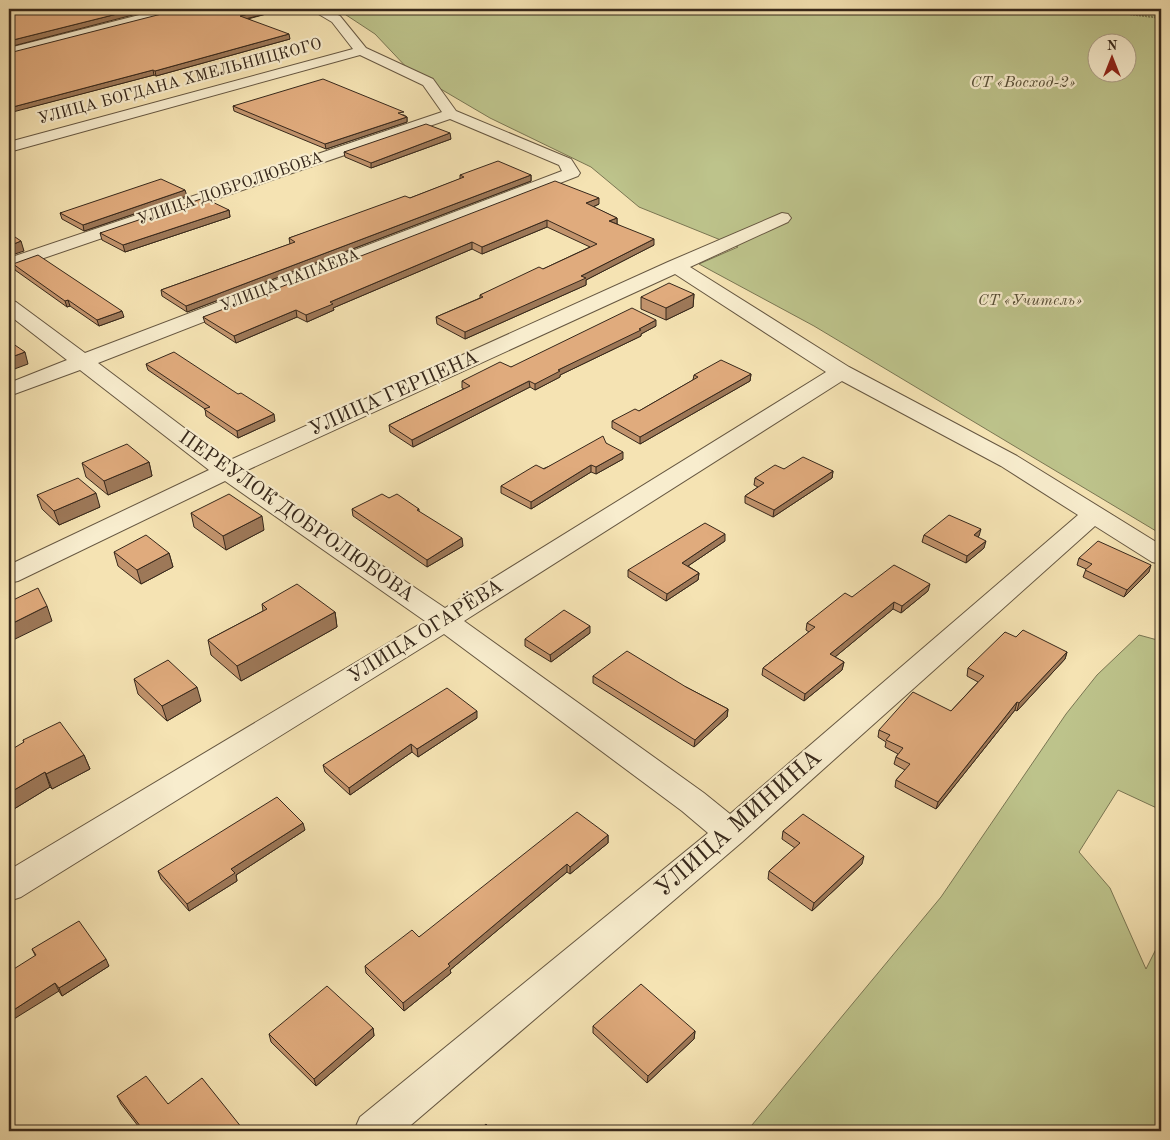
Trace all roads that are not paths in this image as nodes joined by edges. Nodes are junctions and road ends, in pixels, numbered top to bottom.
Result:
1 (177, 9) edge
2 (316, 9) edge
3 (361, 51) junction
4 (9, 52) edge
5 (451, 114) junction
6 (9, 147) edge
7 (782, 218) dead end
8 (9, 264) edge
9 (675, 266) junction
10 (9, 306) edge
11 (83, 361) junction
12 (841, 372) junction
13 (9, 390) edge
14 (226, 470) junction
15 (1092, 512) junction
16 (1161, 556) edge
17 (9, 575) edge
18 (445, 621) junction
19 (730, 833) junction
20 (9, 887) edge
21 (374, 1131) edge

1 - 4 street
2 - 3 street
3 - 5 street
3 - 6 street, УЛИЦА БОГДАНА ХМЕЛЬНИЦКОГО
5 - 8 street, УЛИЦА ДОБРОЛЮБОВА
5 - 11 street, УЛИЦА ЧАПАЕВА
7 - 9 street, УЛИЦА ГЕРЦЕНА
9 - 12 street
9 - 14 street, УЛИЦА ГЕРЦЕНА
10 - 11 street, ПЕРЕУЛОК ДОБРОЛЮБОВА
11 - 13 street, УЛИЦА ЧАПАЕВА
11 - 14 street, ПЕРЕУЛОК ДОБРОЛЮБОВА
12 - 15 street
12 - 18 street, УЛИЦА ОГАРЁВА
14 - 17 street, УЛИЦА ГЕРЦЕНА
14 - 18 street, ПЕРЕУЛОК ДОБРОЛЮБОВА
15 - 16 street
15 - 19 street, УЛИЦА МИНИНА
18 - 19 street, ПЕРЕУЛОК ДОБРОЛЮБОВА
18 - 20 street, УЛИЦА ОГАРЁВА
19 - 21 street, УЛИЦА МИНИНА

